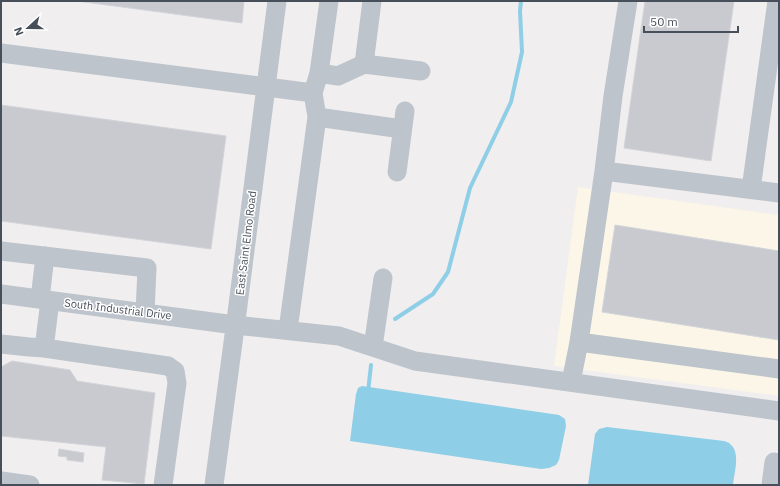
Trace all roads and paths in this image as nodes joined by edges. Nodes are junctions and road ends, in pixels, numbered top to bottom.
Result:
1 (277, 1) edge
2 (329, 1) edge
3 (372, 1) edge
4 (628, 1) edge
5 (777, 1) edge
6 (1, 53) edge
7 (364, 64) junction
8 (421, 71) dead end
9 (319, 73) junction
10 (266, 87) junction
11 (313, 93) junction
12 (317, 117) junction
13 (604, 171) junction
14 (397, 172) dead end
15 (751, 189) junction
16 (779, 193) edge
17 (1, 251) edge
18 (45, 256) junction
19 (383, 278) dead end
20 (1, 294) edge
21 (45, 300) junction
22 (145, 313) junction
23 (235, 325) junction
24 (288, 330) junction
25 (579, 342) junction
26 (1, 344) edge
27 (373, 347) junction
28 (44, 348) junction
29 (779, 369) edge
30 (571, 382) junction
31 (779, 411) edge
32 (774, 462) dead end
33 (1, 481) edge
34 (30, 485) edge
35 (163, 485) edge
36 (214, 485) edge
37 (771, 485) edge

1 - 10 street, East Saint Elmo Road
2 - 9 street
3 - 7 street
4 - 13 street
5 - 15 street
6 - 10 street
7 - 8 street
7 - 9 street
9 - 11 street
10 - 11 street
10 - 23 street, East Saint Elmo Road
11 - 12 street
12 - 14 street
12 - 24 street
13 - 15 street
13 - 25 street
15 - 16 street
17 - 18 street
18 - 21 street
18 - 22 street
19 - 27 street
20 - 21 street, South Industrial Drive
21 - 22 street, South Industrial Drive
21 - 28 street
22 - 23 street, South Industrial Drive
23 - 24 street, South Industrial Drive
23 - 36 street, East Saint Elmo Road
24 - 27 street, South Industrial Drive
25 - 29 street
25 - 30 street
26 - 28 street
27 - 30 street, South Industrial Drive
28 - 35 street
30 - 31 street, South Industrial Drive
32 - 37 street
33 - 34 street

